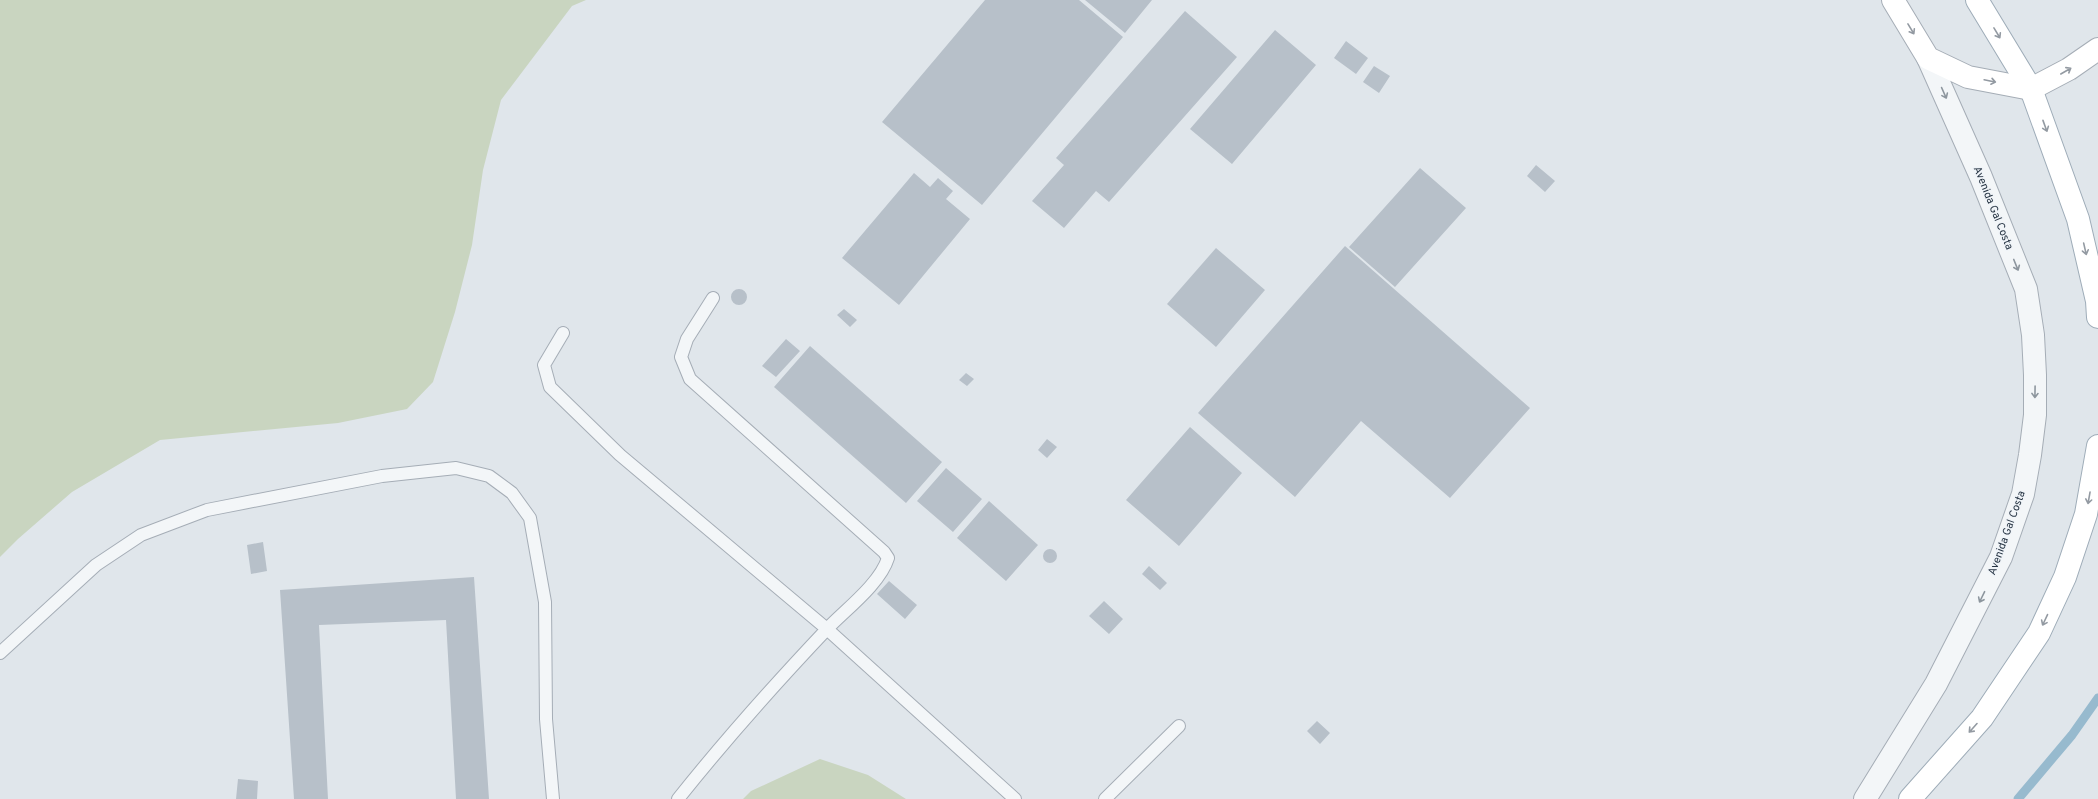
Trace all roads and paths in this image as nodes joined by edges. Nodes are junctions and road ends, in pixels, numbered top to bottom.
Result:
1 (1893, 0) edge
2 (1977, 0) edge
3 (2098, 49) edge
4 (1928, 58) junction
5 (2031, 89) junction
6 (713, 298) dead end
7 (2098, 317) edge
8 (563, 332) dead end
9 (2098, 446) edge
10 (827, 629) junction
11 (0, 653) edge
12 (1179, 726) dead end
13 (553, 799) edge
14 (678, 799) edge
15 (1015, 799) edge
16 (1105, 799) edge
17 (1865, 799) edge
18 (1910, 799) edge

1 -> 4 main road, Avenida Gal Costa
2 -> 5 main road
5 -> 3 main road
4 -> 5 main road
4 -> 17 street, Avenida Gal Costa
5 -> 7 main road
6 - 10 lane
8 - 10 lane
9 -> 18 main road
10 - 14 lane
10 - 15 lane
11 - 13 lane
12 - 16 lane

